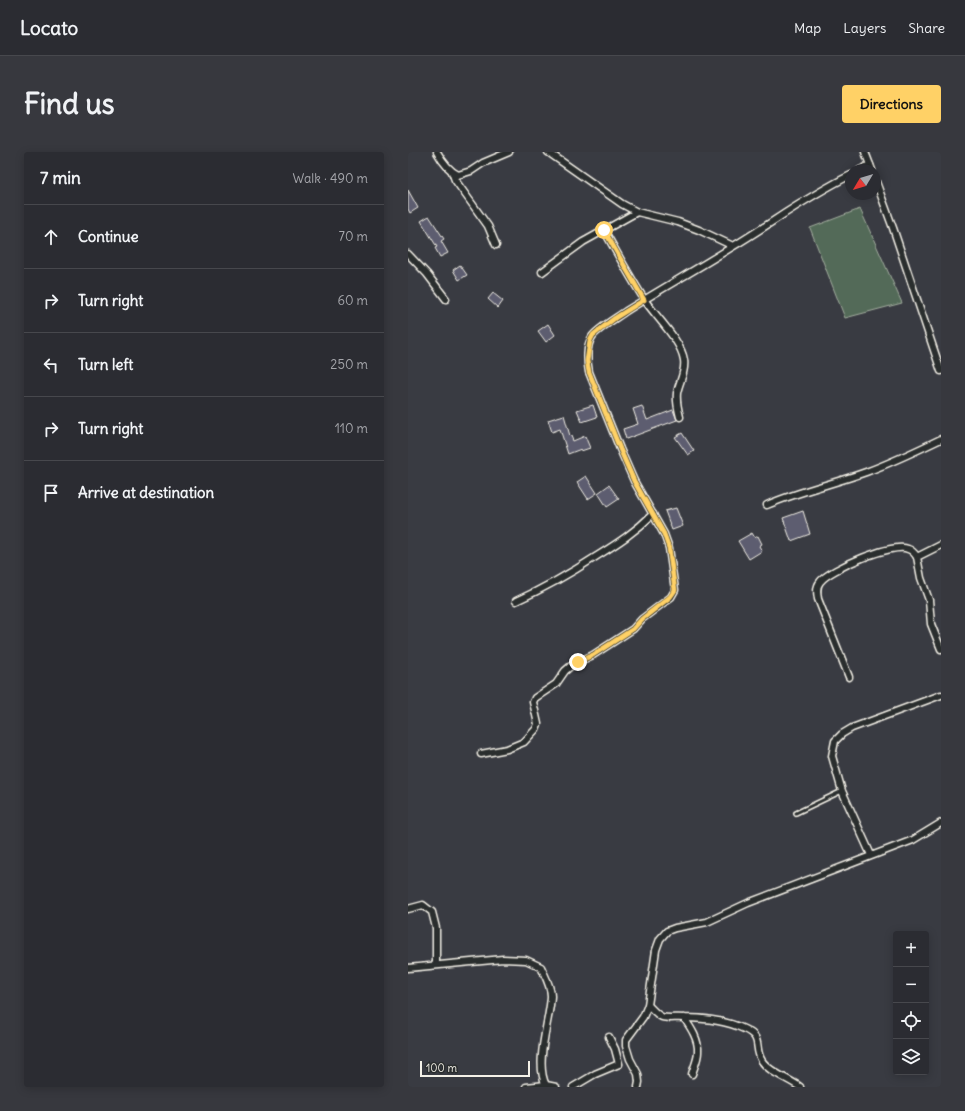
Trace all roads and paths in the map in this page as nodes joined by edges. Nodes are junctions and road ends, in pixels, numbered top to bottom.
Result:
1 (436, 152) edge
2 (509, 152) edge
3 (548, 152) edge
4 (865, 152) edge
5 (870, 164) edge
6 (452, 172) junction
7 (845, 178) edge
8 (881, 195) edge
9 (637, 212) junction
10 (604, 230) junction
11 (496, 245) dead end
12 (733, 246) junction
13 (408, 254) edge
14 (542, 272) dead end
15 (446, 299) dead end
16 (644, 300) junction
17 (941, 369) edge
18 (680, 417) dead end
19 (941, 439) edge
20 (767, 505) dead end
21 (653, 514) junction
22 (941, 545) edge
23 (917, 557) junction
24 (516, 601) dead end
25 (941, 649) edge
26 (849, 677) dead end
27 (941, 695) edge
28 (481, 754) dead end
29 (842, 791) junction
30 (796, 813) dead end
31 (941, 824) edge
32 (871, 855) junction
33 (408, 909) edge
34 (436, 964) junction
35 (408, 968) edge
36 (648, 1005) junction
37 (684, 1018) junction
38 (609, 1037) dead end
39 (692, 1074) dead end
40 (546, 1085) junction
41 (526, 1087) edge
42 (556, 1087) edge
43 (573, 1087) edge
44 (638, 1087) edge
45 (800, 1087) edge

1 - 6 street
2 - 6 street
3 - 9 street
4 - 5 street
6 - 11 street
7 - 12 street
8 - 17 street
9 - 10 street
9 - 12 street
10 - 14 street
10 - 16 street
12 - 16 street
13 - 15 street
16 - 18 street
16 - 21 street
19 - 20 street
21 - 24 street
21 - 28 street
22 - 23 street
23 - 25 street
23 - 26 street
27 - 29 street
29 - 30 lane
29 - 32 street
31 - 32 street
32 - 36 street
33 - 34 street
34 - 35 street
34 - 40 street
36 - 37 street
36 - 44 street
37 - 39 street
37 - 45 street
38 - 43 street
40 - 41 street
40 - 42 street

